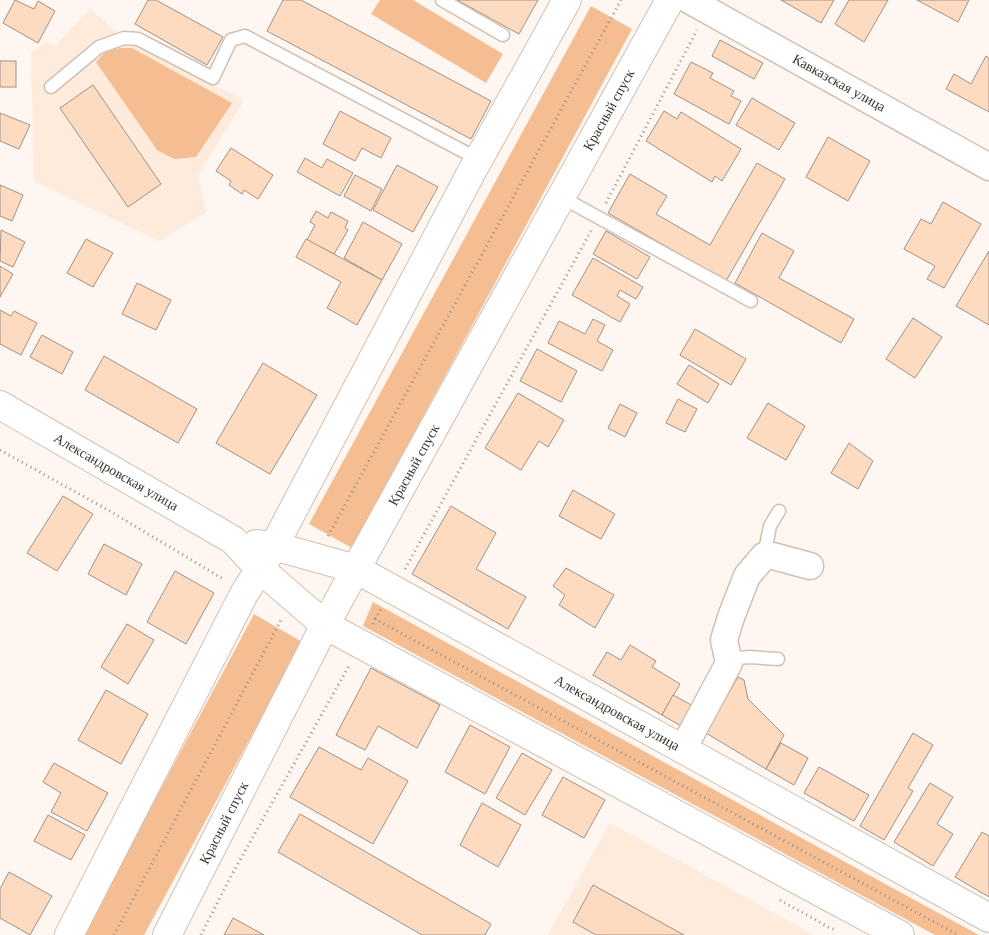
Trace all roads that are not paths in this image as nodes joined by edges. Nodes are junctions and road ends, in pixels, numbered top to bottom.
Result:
1 (442, 0) edge
2 (567, 0) edge
3 (670, 0) edge
4 (698, 5) edge
5 (503, 35) dead end
6 (51, 87) dead end
7 (478, 159) junction
8 (989, 167) edge
9 (561, 197) junction
10 (752, 301) dead end
11 (0, 404) edge
12 (779, 511) dead end
13 (764, 556) junction
14 (267, 557) junction
15 (810, 566) dead end
16 (356, 569) junction
17 (325, 625) junction
18 (728, 659) junction
19 (778, 659) dead end
20 (683, 750) junction
21 (989, 918) edge
22 (69, 935) edge
23 (167, 935) edge
24 (900, 935) edge

1 - 5 lane
2 - 7 street
3 - 9 street, Красный спуск
4 - 8 street, Кавказская улица
6 - 7 lane
7 - 14 street
9 - 10 lane
9 - 16 street, Красный спуск
11 - 14 street, Александровская улица
12 - 13 lane
13 - 15 street
13 - 18 street
14 - 16 street, Александровская улица
14 - 17 street
14 - 22 street
16 - 17 street, Красный спуск
16 - 20 street, Александровская улица
17 - 23 street, Красный спуск
17 - 24 street
18 - 19 lane
18 - 20 street
20 - 21 street, Александровская улица

